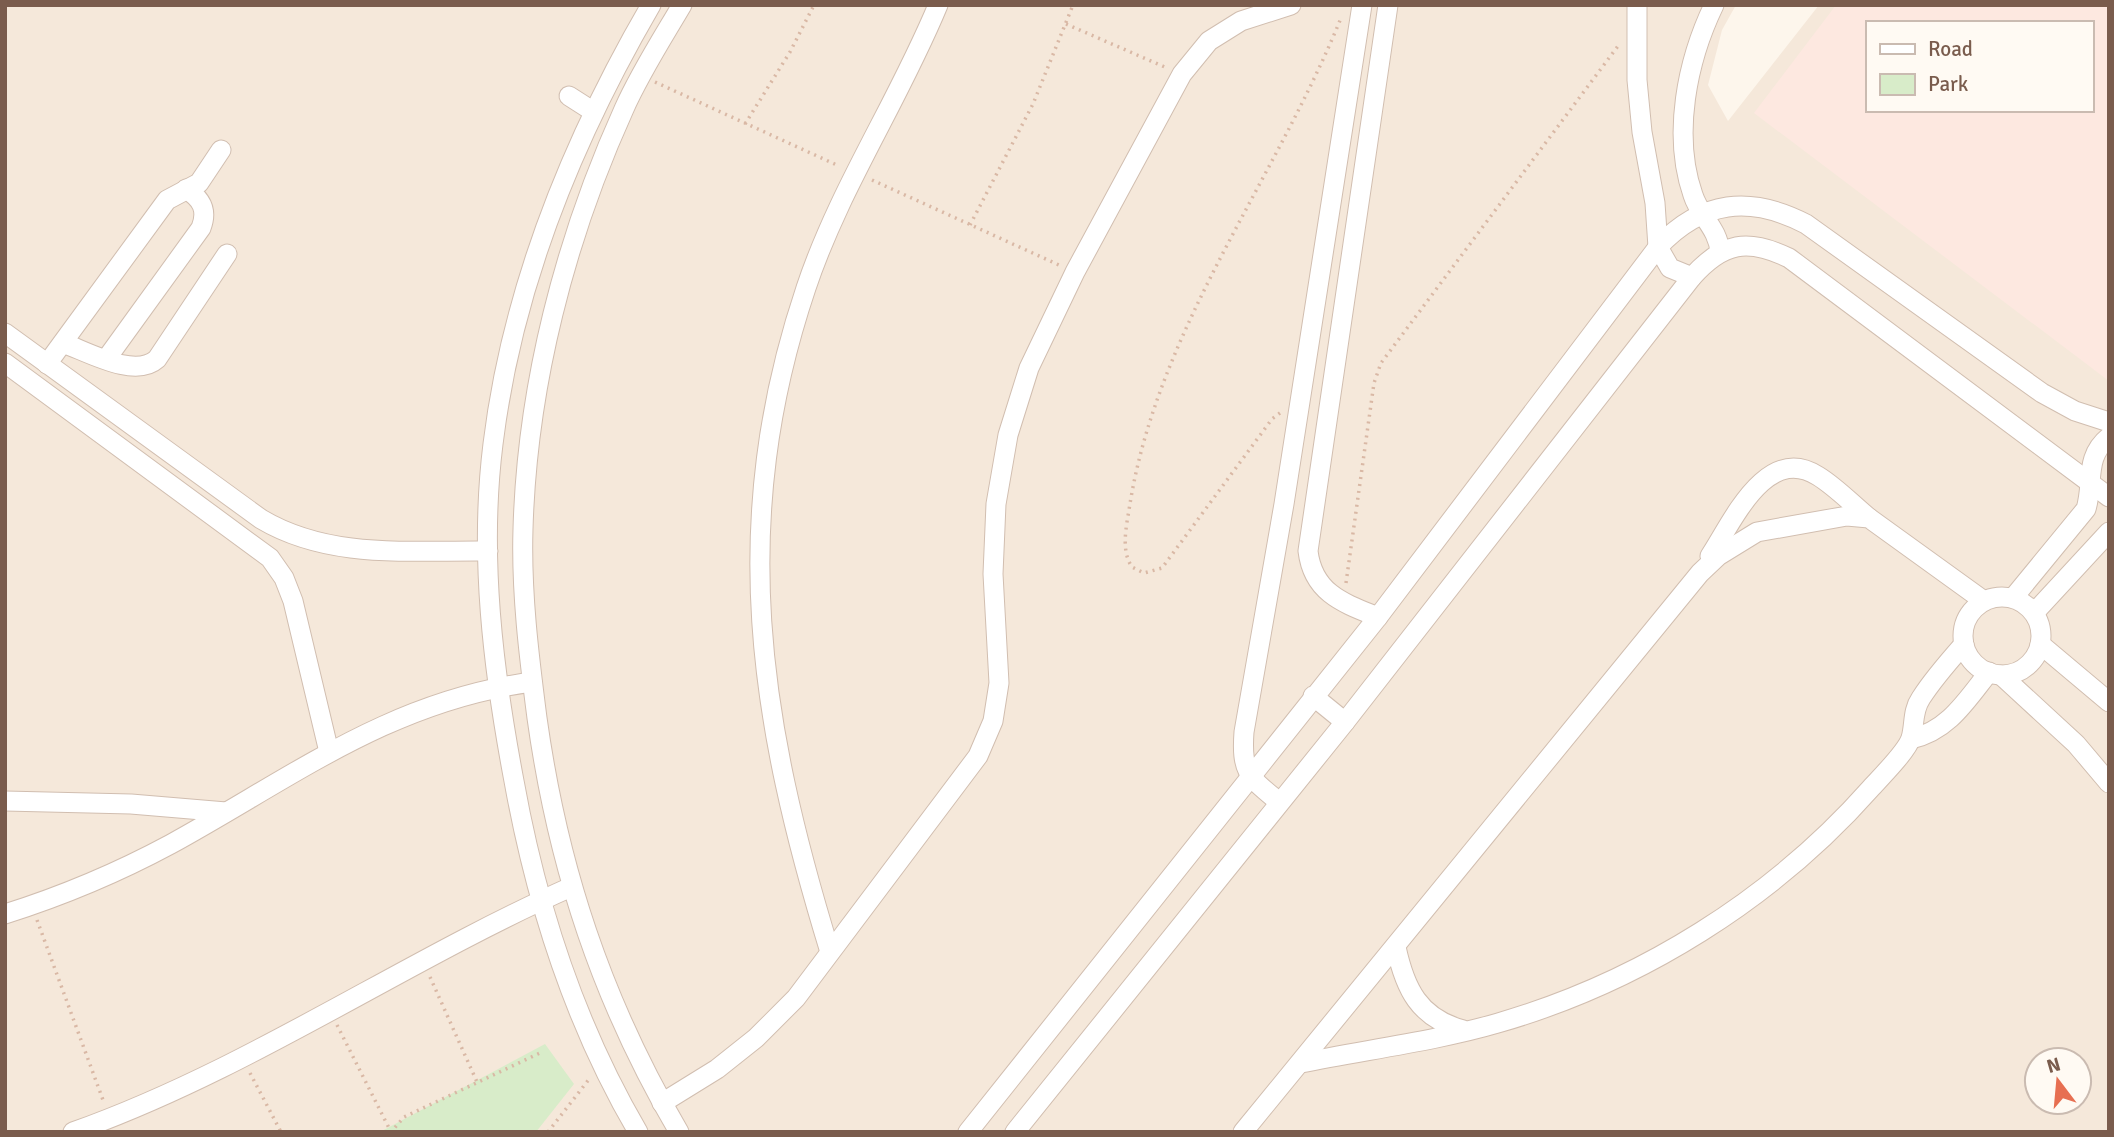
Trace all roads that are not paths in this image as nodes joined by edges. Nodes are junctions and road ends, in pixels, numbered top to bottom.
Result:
1 (651, 5) edge
2 (682, 5) edge
3 (938, 5) edge
4 (1291, 5) edge
5 (1362, 5) edge
6 (1388, 5) edge
7 (1714, 5) edge
8 (1637, 14) edge
9 (569, 96) dead end
10 (594, 112) junction
11 (221, 150) dead end
12 (186, 189) junction
13 (1701, 214) junction
14 (1658, 247) junction
15 (1720, 252) junction
16 (226, 254) dead end
17 (1692, 277) junction
18 (5, 333) edge
19 (63, 343) junction
20 (107, 358) junction
21 (5, 363) edge
22 (47, 364) junction
23 (2109, 422) edge
24 (2109, 437) edge
25 (2089, 482) junction
26 (2109, 497) edge
27 (1284, 504) junction
28 (1313, 507) junction
29 (1869, 519) junction
30 (2109, 532) edge
31 (1277, 546) junction
32 (488, 551) junction
33 (1308, 551) junction
34 (2046, 560) junction
35 (1700, 573) junction
36 (2067, 576) junction
37 (2013, 598) junction
38 (1984, 601) junction
39 (2034, 614) junction
40 (1378, 617) junction
41 (1964, 643) junction
42 (2040, 644) junction
43 (1995, 673) junction
44 (532, 682) junction
45 (496, 687) junction
46 (1313, 696) junction
47 (2109, 702) edge
48 (1345, 722) junction
49 (1911, 739) junction
50 (330, 752) junction
51 (1249, 777) junction
52 (2109, 783) edge
53 (5, 801) edge
54 (1279, 802) junction
55 (226, 811) junction
56 (571, 887) junction
57 (539, 901) junction
58 (5, 914) edge
59 (1396, 947) junction
60 (830, 952) junction
61 (1464, 1030) junction
62 (1301, 1063) junction
63 (662, 1103) junction
64 (73, 1132) edge
65 (638, 1132) edge
66 (679, 1132) edge
67 (968, 1132) edge
68 (1015, 1132) edge
69 (1243, 1132) edge

1 - 10 street
2 - 44 street
3 - 60 street
4 - 60 street
5 - 27 street
6 - 28 street
7 - 13 street
8 - 14 street
9 - 10 street
10 - 32 street
11 - 12 street
12 - 19 street
12 - 20 street
13 - 14 street
13 - 15 street
13 - 23 street
14 - 17 street
14 - 40 street
15 - 17 street
15 - 25 street
16 - 20 street
17 - 48 street
18 - 22 street
19 - 20 street
19 - 22 street
21 - 50 street
22 - 32 street
24 - 25 street
25 - 26 street
25 - 34 street
27 - 28 street
27 - 31 street
28 - 33 street
29 - 35 street
29 - 35 street
29 - 38 street
30 - 36 street
31 - 33 street
31 - 51 street
32 - 45 street
33 - 40 street
34 - 36 street
34 - 37 street
35 - 59 street
36 - 39 street
37 - 38 street
37 - 39 street
38 - 41 street
39 - 42 street
40 - 46 street
41 - 43 street
41 - 49 street
42 - 43 street
42 - 47 street
43 - 49 street
43 - 52 street
44 - 45 street
44 - 56 street
45 - 50 street
45 - 57 street
46 - 48 street
46 - 51 street
48 - 54 street
49 - 61 street
50 - 55 street
51 - 54 street
51 - 67 street
53 - 55 street
54 - 68 street
55 - 58 street
56 - 57 street
56 - 63 street
57 - 64 street
57 - 65 street
59 - 61 street
59 - 62 street
60 - 63 street
61 - 62 street
62 - 69 street
63 - 66 street

